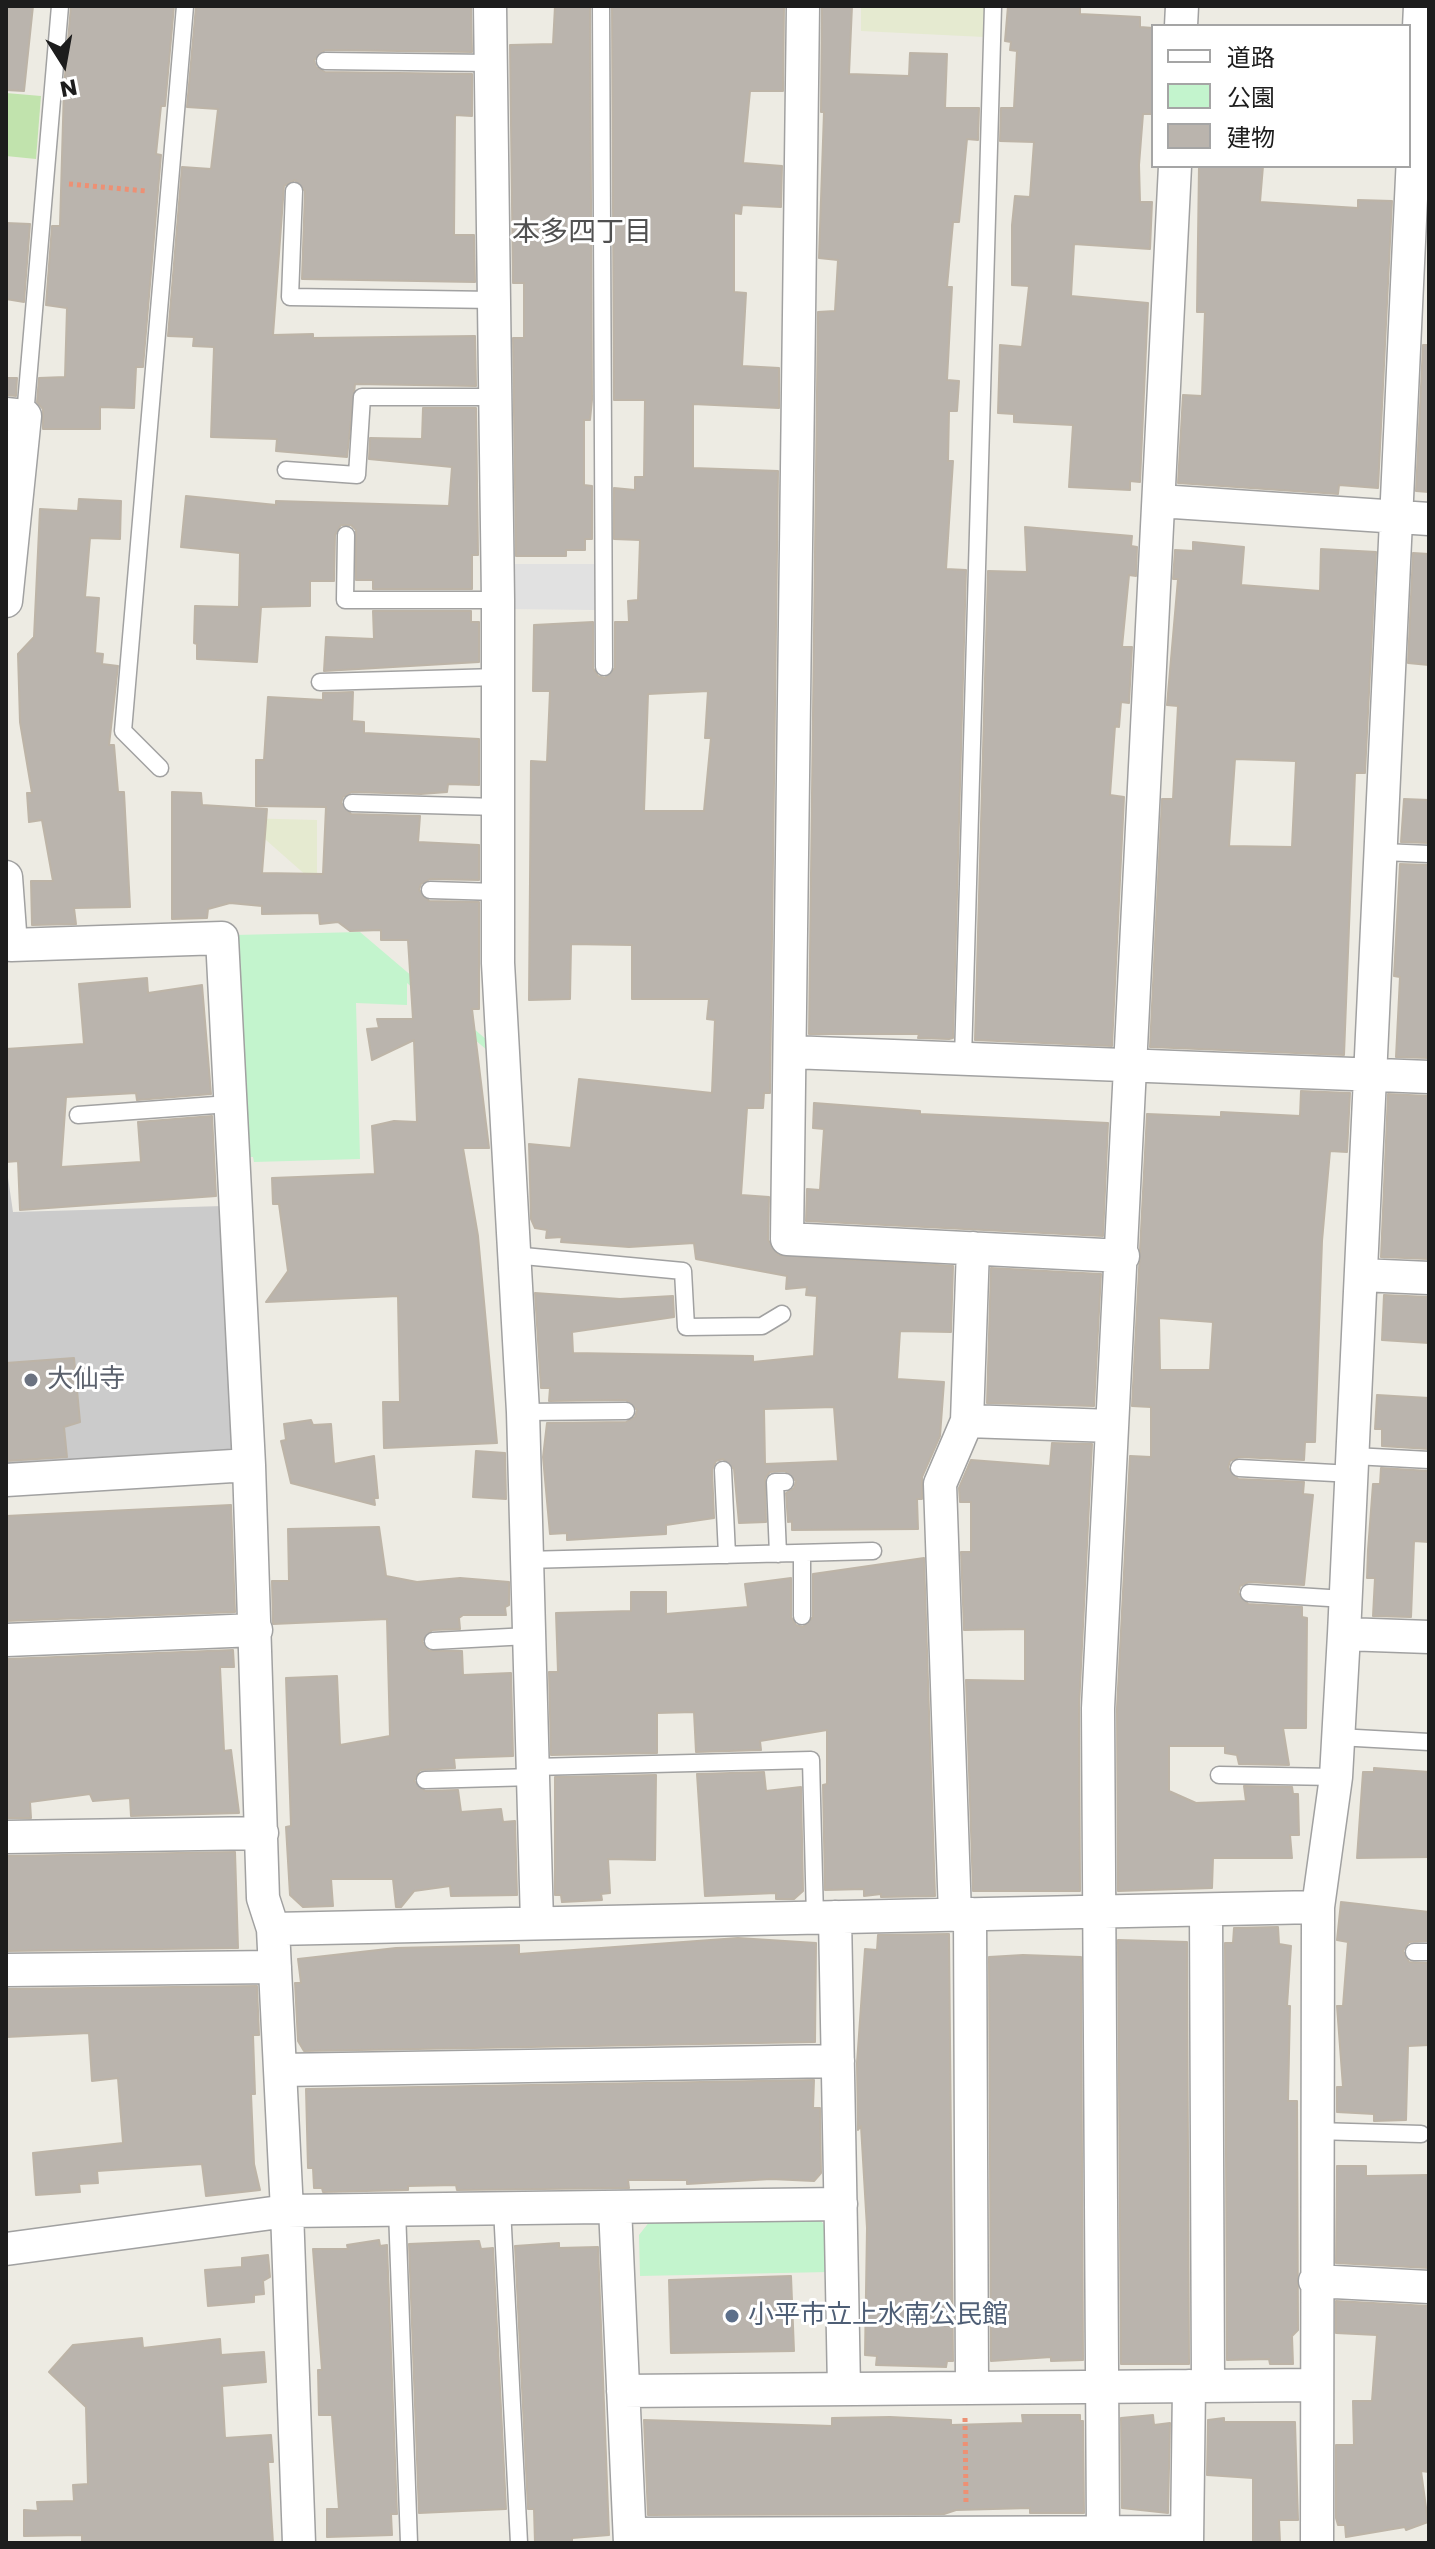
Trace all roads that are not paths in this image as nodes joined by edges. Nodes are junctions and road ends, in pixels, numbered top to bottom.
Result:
1 (60, 6) edge
2 (185, 6) edge
3 (490, 6) edge
4 (601, 6) edge
5 (803, 6) edge
6 (993, 6) edge
7 (1420, 6) edge
8 (325, 61) dead end
9 (490, 63) junction
10 (1175, 168) edge
11 (294, 191) dead end
12 (494, 300) junction
13 (495, 397) junction
14 (15, 415) edge
15 (286, 470) dead end
16 (1159, 501) junction
17 (1394, 518) junction
18 (1429, 519) edge
19 (346, 535) dead end
20 (498, 600) junction
21 (6, 601) edge
22 (604, 667) dead end
23 (498, 677) junction
24 (320, 682) dead end
25 (160, 768) dead end
26 (352, 803) dead end
27 (498, 807) junction
28 (1383, 852) junction
29 (1429, 854) edge
30 (6, 877) edge
31 (430, 890) dead end
32 (497, 892) junction
33 (8, 945) edge
34 (791, 1052) junction
35 (963, 1059) junction
36 (1132, 1065) junction
37 (1369, 1076) junction
38 (1429, 1077) edge
39 (229, 1104) junction
40 (78, 1115) dead end
41 (973, 1248) junction
42 (513, 1255) junction
43 (1123, 1256) junction
44 (1361, 1275) junction
45 (1429, 1278) edge
46 (782, 1314) dead end
47 (626, 1411) dead end
48 (523, 1412) junction
49 (967, 1421) junction
50 (1112, 1426) junction
51 (1429, 1460) edge
52 (249, 1465) junction
53 (1353, 1465) junction
54 (1239, 1468) dead end
55 (723, 1470) dead end
56 (6, 1480) edge
57 (785, 1482) dead end
58 (873, 1551) dead end
59 (802, 1553) junction
60 (778, 1554) junction
61 (727, 1555) junction
62 (525, 1560) junction
63 (1249, 1593) dead end
64 (1345, 1599) junction
65 (802, 1616) dead end
66 (256, 1630) junction
67 (1344, 1634) junction
68 (528, 1636) junction
69 (1429, 1637) edge
70 (6, 1640) edge
71 (433, 1641) dead end
72 (1338, 1737) junction
73 (1429, 1742) edge
74 (534, 1772) junction
75 (1219, 1775) dead end
76 (1336, 1777) junction
77 (425, 1780) dead end
78 (262, 1833) junction
79 (6, 1837) edge
80 (1318, 1907) junction
81 (1206, 1910) junction
82 (1097, 1911) junction
83 (962, 1914) junction
84 (825, 1918) junction
85 (537, 1923) junction
86 (273, 1929) junction
87 (275, 1967) junction
88 (6, 1970) edge
89 (838, 2061) junction
90 (280, 2070) junction
91 (1316, 2131) junction
92 (1421, 2134) dead end
93 (841, 2204) junction
94 (615, 2207) junction
95 (502, 2208) junction
96 (397, 2210) junction
97 (287, 2211) junction
98 (6, 2249) edge
99 (1315, 2281) junction
100 (1429, 2287) edge
101 (1315, 2385) junction
102 (1198, 2386) junction
103 (1101, 2387) junction
104 (968, 2388) junction
105 (844, 2389) junction
106 (623, 2391) junction
107 (1103, 2532) junction
108 (1187, 2537) edge
109 (630, 2539) edge
110 (299, 2543) edge
111 (409, 2543) edge
112 (519, 2543) edge
113 (1317, 2543) edge

1 - 14 lane
2 - 25 lane
3 - 9 street
4 - 22 lane
5 - 34 street
6 - 35 lane
7 - 17 street
8 - 9 lane
9 - 12 street
10 - 16 street
11 - 12 lane
12 - 13 street
13 - 15 lane
13 - 20 street
14 - 21 street
16 - 17 street
16 - 36 street
17 - 18 street
17 - 28 street
19 - 20 lane
20 - 23 street
23 - 24 lane
23 - 27 street
26 - 27 lane
27 - 32 street
28 - 29 lane
28 - 37 street
30 - 33 street
31 - 32 lane
32 - 42 street
33 - 39 street
34 - 35 street
34 - 41 street
35 - 36 street
36 - 37 street
36 - 43 street
37 - 38 street
37 - 44 street
39 - 40 lane
39 - 52 street
41 - 43 street
41 - 49 street
42 - 46 lane
42 - 48 street
43 - 50 street
44 - 45 street
44 - 53 street
47 - 48 lane
48 - 62 street
49 - 50 street
49 - 83 street
50 - 82 street
51 - 53 lane
52 - 56 street
52 - 66 street
53 - 54 lane
53 - 64 street
55 - 61 lane
57 - 60 lane
58 - 59 lane
59 - 60 lane
59 - 65 lane
60 - 61 lane
61 - 62 lane
62 - 68 street
63 - 64 lane
64 - 67 street
66 - 70 street
66 - 78 street
67 - 69 street
67 - 72 street
68 - 71 lane
68 - 74 street
72 - 73 lane
72 - 76 street
74 - 77 lane
74 - 84 lane
74 - 85 street
75 - 76 lane
76 - 80 street
78 - 79 street
78 - 86 street
80 - 81 street
80 - 91 street
81 - 82 street
81 - 102 street
82 - 83 street
82 - 103 street
83 - 84 street
83 - 104 street
84 - 85 street
84 - 89 street
85 - 86 street
86 - 87 street
87 - 88 street
87 - 90 street
89 - 90 street
89 - 93 street
90 - 97 street
91 - 92 lane
91 - 99 street
93 - 94 street
93 - 105 street
94 - 95 street
94 - 106 street
95 - 96 street
95 - 112 lane
96 - 97 street
96 - 111 lane
97 - 98 street
97 - 110 street
99 - 100 street
99 - 101 street
101 - 102 street
101 - 113 street
102 - 103 street
102 - 108 street
103 - 104 street
103 - 107 street
104 - 105 street
105 - 106 street
106 - 109 street
107 - 108 street
107 - 109 street

